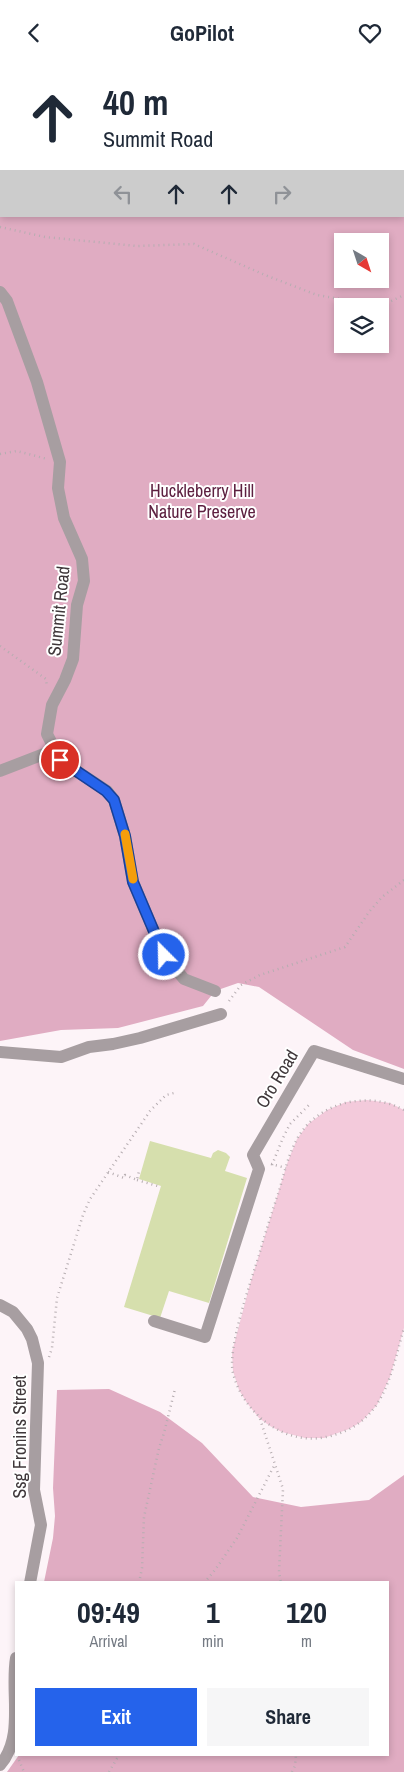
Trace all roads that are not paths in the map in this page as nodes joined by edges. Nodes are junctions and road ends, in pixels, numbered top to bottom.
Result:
1 (0, 292) edge
2 (54, 750) junction
3 (0, 771) edge
4 (215, 991) dead end
5 (222, 1014) dead end
6 (0, 1052) edge
7 (404, 1079) edge
8 (0, 1305) edge
9 (154, 1321) dead end
10 (30, 1581) edge
11 (15, 1665) edge
12 (15, 1719) edge
13 (15, 1719) edge
14 (0, 1765) edge

1 - 2 street, Summit Road
2 - 3 street
2 - 4 street
5 - 6 street
7 - 9 street, Oro Road
8 - 10 street, Ssg Fronins Street
11 - 12 street
13 - 14 street

